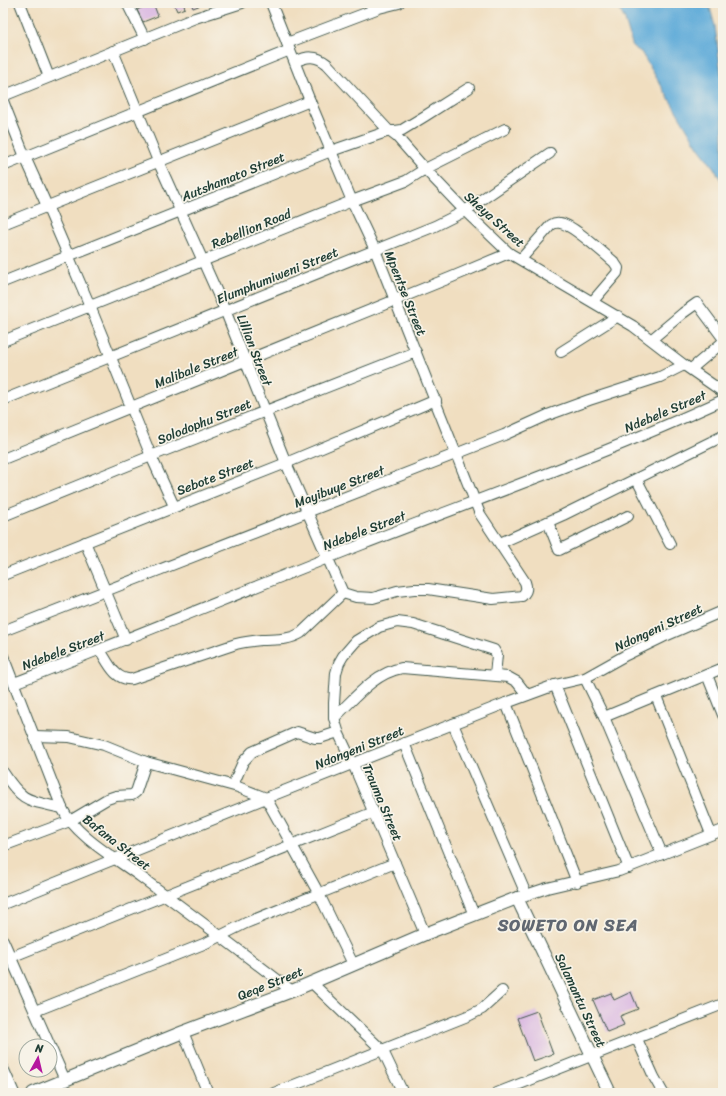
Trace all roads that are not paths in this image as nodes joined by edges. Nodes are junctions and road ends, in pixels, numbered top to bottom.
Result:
1 (20, 3) edge
2 (127, 3) edge
3 (242, 3) edge
4 (271, 3) edge
5 (399, 3) edge
6 (144, 39) junction
7 (289, 46) junction
8 (113, 51) junction
9 (295, 62) junction
10 (49, 77) junction
11 (469, 88) dead end
12 (3, 96) edge
13 (310, 100) junction
14 (3, 101) edge
15 (137, 112) junction
16 (505, 129) dead end
17 (389, 131) junction
18 (331, 151) junction
19 (550, 153) dead end
20 (25, 157) junction
21 (158, 161) junction
22 (3, 166) edge
23 (424, 169) junction
24 (352, 200) junction
25 (47, 206) junction
26 (181, 210) junction
27 (465, 211) junction
28 (3, 224) edge
29 (375, 250) junction
30 (510, 253) junction
31 (69, 256) junction
32 (521, 259) junction
33 (204, 261) junction
34 (3, 282) edge
35 (395, 300) junction
36 (593, 301) junction
37 (90, 306) junction
38 (225, 310) junction
39 (618, 316) junction
40 (723, 338) edge
41 (652, 339) junction
42 (3, 341) edge
43 (723, 342) edge
44 (416, 352) junction
45 (561, 352) dead end
46 (110, 357) junction
47 (245, 360) junction
48 (688, 367) junction
49 (723, 392) edge
50 (3, 400) edge
51 (436, 400) junction
52 (723, 400) edge
53 (131, 408) junction
54 (265, 411) junction
55 (723, 436) edge
56 (457, 454) junction
57 (150, 456) junction
58 (3, 459) edge
59 (286, 463) junction
60 (637, 480) junction
61 (475, 501) junction
62 (174, 506) junction
63 (307, 512) junction
64 (3, 516) edge
65 (628, 516) dead end
66 (548, 522) junction
67 (85, 542) junction
68 (500, 543) junction
69 (670, 544) dead end
70 (326, 559) junction
71 (3, 575) edge
72 (106, 591) junction
73 (343, 594) junction
74 (723, 611) edge
75 (3, 631) edge
76 (126, 640) junction
77 (100, 650) junction
78 (3, 656) edge
79 (723, 668) edge
80 (706, 675) junction
81 (495, 676) junction
82 (585, 678) junction
83 (14, 683) junction
84 (555, 685) junction
85 (527, 695) junction
86 (656, 696) junction
87 (506, 703) junction
88 (723, 715) edge
89 (604, 717) junction
90 (334, 718) junction
91 (453, 724) junction
92 (338, 732) junction
93 (34, 736) junction
94 (404, 743) junction
95 (146, 762) junction
96 (353, 764) junction
97 (3, 772) edge
98 (233, 785) junction
99 (266, 798) junction
100 (62, 808) junction
101 (374, 812) junction
102 (70, 821) junction
103 (723, 830) edge
104 (711, 834) junction
105 (292, 845) junction
106 (3, 846) edge
107 (662, 854) junction
108 (117, 859) junction
109 (395, 863) junction
110 (629, 868) junction
111 (577, 882) junction
112 (319, 894) junction
113 (166, 896) junction
114 (522, 896) junction
115 (3, 904) edge
116 (474, 915) junction
117 (426, 934) junction
118 (221, 936) junction
119 (3, 940) edge
120 (12, 958) junction
121 (353, 964) junction
122 (312, 982) junction
123 (292, 991) junction
124 (502, 991) dead end
125 (723, 1004) edge
126 (35, 1010) junction
127 (183, 1032) junction
128 (637, 1039) junction
129 (383, 1051) junction
130 (592, 1056) junction
131 (3, 1068) edge
132 (65, 1080) junction
133 (39, 1092) edge
134 (14, 1093) edge
135 (208, 1093) edge
136 (274, 1093) edge
137 (403, 1093) edge
138 (497, 1093) edge
139 (610, 1093) edge
140 (663, 1093) edge

1 - 10 street
2 - 6 street
3 - 6 street
4 - 7 street, Mpentse Street
5 - 7 street
6 - 8 street
7 - 9 street, Mpentse Street
7 - 15 street
8 - 10 street
8 - 15 street, Lillian Street
9 - 13 street, Mpentse Street
9 - 17 street, Sheya Street
10 - 12 street
11 - 17 street, Autshamato Street
13 - 18 street, Mpentse Street
13 - 21 street
14 - 20 street
15 - 20 street
15 - 21 street, Lillian Street
16 - 23 street, Rebellion Road
17 - 18 street, Autshamato Street
17 - 23 street, Sheya Street
18 - 24 street, Mpentse Street
18 - 26 street, Autshamato Street
19 - 27 street, Elumphumiweni Street
20 - 22 street
20 - 25 street
21 - 25 street
21 - 26 street, Lillian Street
23 - 24 street, Rebellion Road
23 - 27 street, Sheya Street
24 - 29 street, Mpentse Street
24 - 33 street, Rebellion Road
25 - 28 street
25 - 31 street
26 - 31 street, Autshamato Street
26 - 33 street, Lillian Street
27 - 29 street, Elumphumiweni Street
27 - 30 street, Sheya Street
29 - 35 street, Mpentse Street
29 - 38 street, Elumphumiweni Street
30 - 32 street, Sheya Street
30 - 35 street, Malibale Street
31 - 34 street, Autshamato Street
31 - 37 street
32 - 36 street, Sheya Street
32 - 36 street
33 - 37 street, Rebellion Road
33 - 38 street, Lillian Street
35 - 44 street, Mpentse Street
35 - 47 street, Malibale Street
36 - 39 street, Sheya Street
37 - 42 street, Rebellion Road
37 - 46 street
38 - 46 street, Elumphumiweni Street
38 - 47 street, Lillian Street
39 - 41 street, Sheya Street
39 - 45 street
40 - 41 street
41 - 48 street, Sheya Street
43 - 48 street, Mayibuye Street
44 - 51 street, Mpentse Street
44 - 54 street, Solodophu Street
46 - 50 street, Elumphumiweni Street
46 - 53 street
47 - 53 street, Malibale Street
47 - 54 street, Lillian Street
48 - 49 street, Sheya Street
48 - 56 street, Mayibuye Street
51 - 56 street, Mpentse Street
51 - 59 street, Sebote Street
52 - 61 street, Ndebele Street
53 - 57 street
53 - 58 street, Malibale Street
54 - 57 street, Solodophu Street
54 - 59 street, Lillian Street
55 - 60 street
56 - 61 street, Mpentse Street
56 - 63 street, Mayibuye Street
57 - 62 street
57 - 64 street, Solodophu Street
59 - 62 street, Sebote Street
59 - 63 street, Lillian Street
60 - 66 street
60 - 69 street
61 - 68 street, Mpentse Street
61 - 70 street, Ndebele Street
62 - 67 street, Sebote Street
63 - 70 street, Lillian Street
63 - 72 street, Mayibuye Street
65 - 66 street
66 - 68 street
67 - 71 street, Sebote Street
67 - 72 street
68 - 73 street, Mpentse Street
70 - 73 street, Lillian Street
70 - 76 street, Ndebele Street
72 - 75 street, Mayibuye Street
72 - 76 street
73 - 77 street
74 - 82 street, Ndongeni Street
76 - 77 street, Ndebele Street
77 - 83 street, Ndebele Street
78 - 83 street, Bafana Street
79 - 80 street
80 - 86 street
80 - 88 street
81 - 85 street
81 - 90 street
81 - 90 street, Trauma Street
82 - 84 street, Ndongeni Street
82 - 89 street
83 - 93 street, Bafana Street
84 - 85 street, Ndongeni Street
84 - 110 street
85 - 87 street, Ndongeni Street
86 - 89 street
86 - 104 street
87 - 91 street, Ndongeni Street
87 - 111 street
89 - 107 street
90 - 92 street, Trauma Street
91 - 94 street, Ndongeni Street
91 - 114 street
92 - 96 street, Trauma Street
92 - 98 street
93 - 95 street
93 - 100 street, Bafana Street
94 - 96 street, Ndongeni Street
94 - 116 street
95 - 98 street
95 - 102 street
96 - 99 street, Ndongeni Street
96 - 101 street, Trauma Street
97 - 100 street
98 - 99 street
99 - 105 street
99 - 108 street, Ndongeni Street
100 - 102 street, Bafana Street
101 - 105 street
101 - 109 street, Trauma Street
102 - 106 street
102 - 108 street, Bafana Street
103 - 104 street
104 - 107 street
105 - 112 street
105 - 113 street
107 - 110 street
108 - 113 street, Bafana Street
108 - 115 street, Ndongeni Street
109 - 112 street
109 - 117 street, Trauma Street
110 - 111 street
111 - 114 street
112 - 118 street
112 - 121 street
113 - 118 street, Bafana Street
113 - 120 street
114 - 116 street, Qeqe Street
114 - 130 street, Salamantu Street
116 - 117 street, Qeqe Street
117 - 121 street, Qeqe Street
118 - 123 street, Bafana Street
118 - 126 street
119 - 120 street
120 - 126 street
121 - 122 street, Qeqe Street
122 - 123 street, Qeqe Street
122 - 129 street
123 - 127 street, Qeqe Street
124 - 129 street
125 - 128 street
126 - 132 street
127 - 132 street, Qeqe Street
127 - 135 street
128 - 130 street
128 - 140 street
129 - 136 street
129 - 137 street
130 - 138 street
130 - 139 street, Salamantu Street
131 - 134 street
132 - 133 street, Qeqe Street

